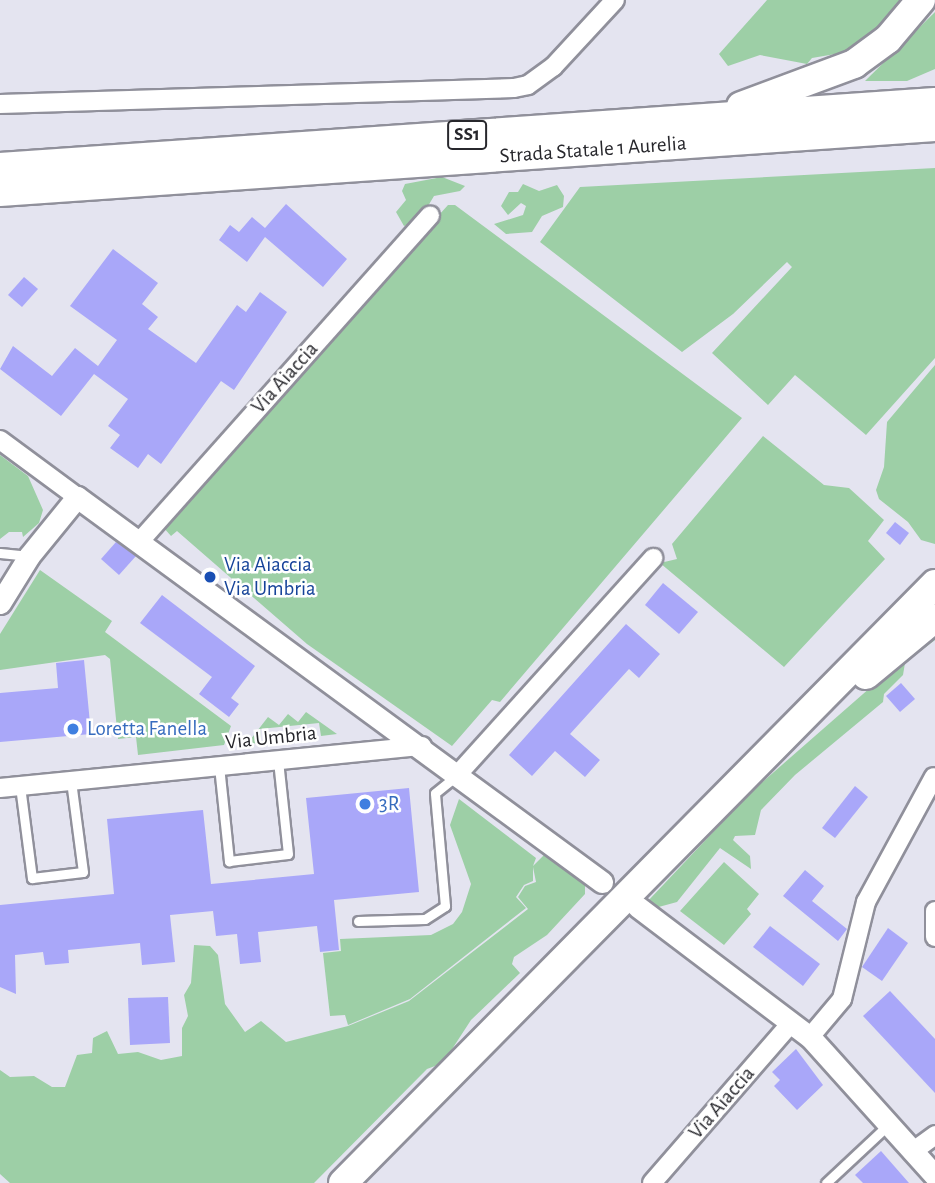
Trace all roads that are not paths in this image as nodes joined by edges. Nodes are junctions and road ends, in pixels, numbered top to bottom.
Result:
1 (615, 0) edge
2 (921, 0) edge
3 (935, 102) edge
4 (0, 104) edge
5 (710, 118) junction
6 (935, 127) edge
7 (0, 167) edge
8 (106, 185) junction
9 (0, 192) edge
10 (0, 210) edge
11 (430, 215) dead end
12 (0, 440) edge
13 (77, 496) junction
14 (140, 541) junction
15 (0, 553) edge
16 (29, 556) junction
17 (653, 558) dead end
18 (935, 570) edge
19 (935, 584) edge
20 (0, 603) edge
21 (935, 618) edge
22 (884, 633) junction
23 (778, 742) junction
24 (422, 746) junction
25 (278, 760) junction
26 (219, 766) junction
27 (459, 773) junction
28 (935, 776) edge
29 (71, 781) junction
30 (20, 786) junction
31 (0, 788) edge
32 (602, 882) dead end
33 (638, 907) dead end
34 (935, 911) edge
35 (358, 921) dead end
36 (935, 937) edge
37 (792, 1022) junction
38 (810, 1037) junction
39 (412, 1112) junction
40 (888, 1125) junction
41 (935, 1135) edge
42 (912, 1152) junction
43 (935, 1176) edge
44 (343, 1183) edge
45 (362, 1183) edge
46 (652, 1183) edge
47 (826, 1183) edge

1 - 4 street
2 - 5 highway
3 - 5 highway, Strada Statale 1 Aurelia / SS1
5 - 7 highway, Strada Statale 1 Aurelia / SS1
6 - 8 highway, Strada Statale 1 Aurelia / SS1
8 - 9 highway, Strada Statale 1 Aurelia / SS1
8 - 10 highway
11 - 14 street, Via Aiaccia
12 - 13 street
13 - 14 street
13 - 16 street
14 - 24 street
15 - 16 lane
16 - 20 street
17 - 27 street
18 - 22 highway
19 - 22 highway
21 - 23 highway
22 - 23 highway
23 - 39 highway
24 - 25 street, Via Umbria
24 - 27 street
25 - 26 street, Via Umbria
25 - 26 lane
26 - 29 street, Via Umbria
27 - 32 street
27 - 35 lane
28 - 38 street
29 - 30 street, Via Umbria
29 - 30 lane
30 - 31 street, Via Umbria
33 - 37 street
34 - 36 street
37 - 38 street
37 - 46 street, Via Aiaccia
38 - 40 street
39 - 44 highway
39 - 45 highway
40 - 42 street
40 - 47 lane
41 - 42 street
42 - 43 street

